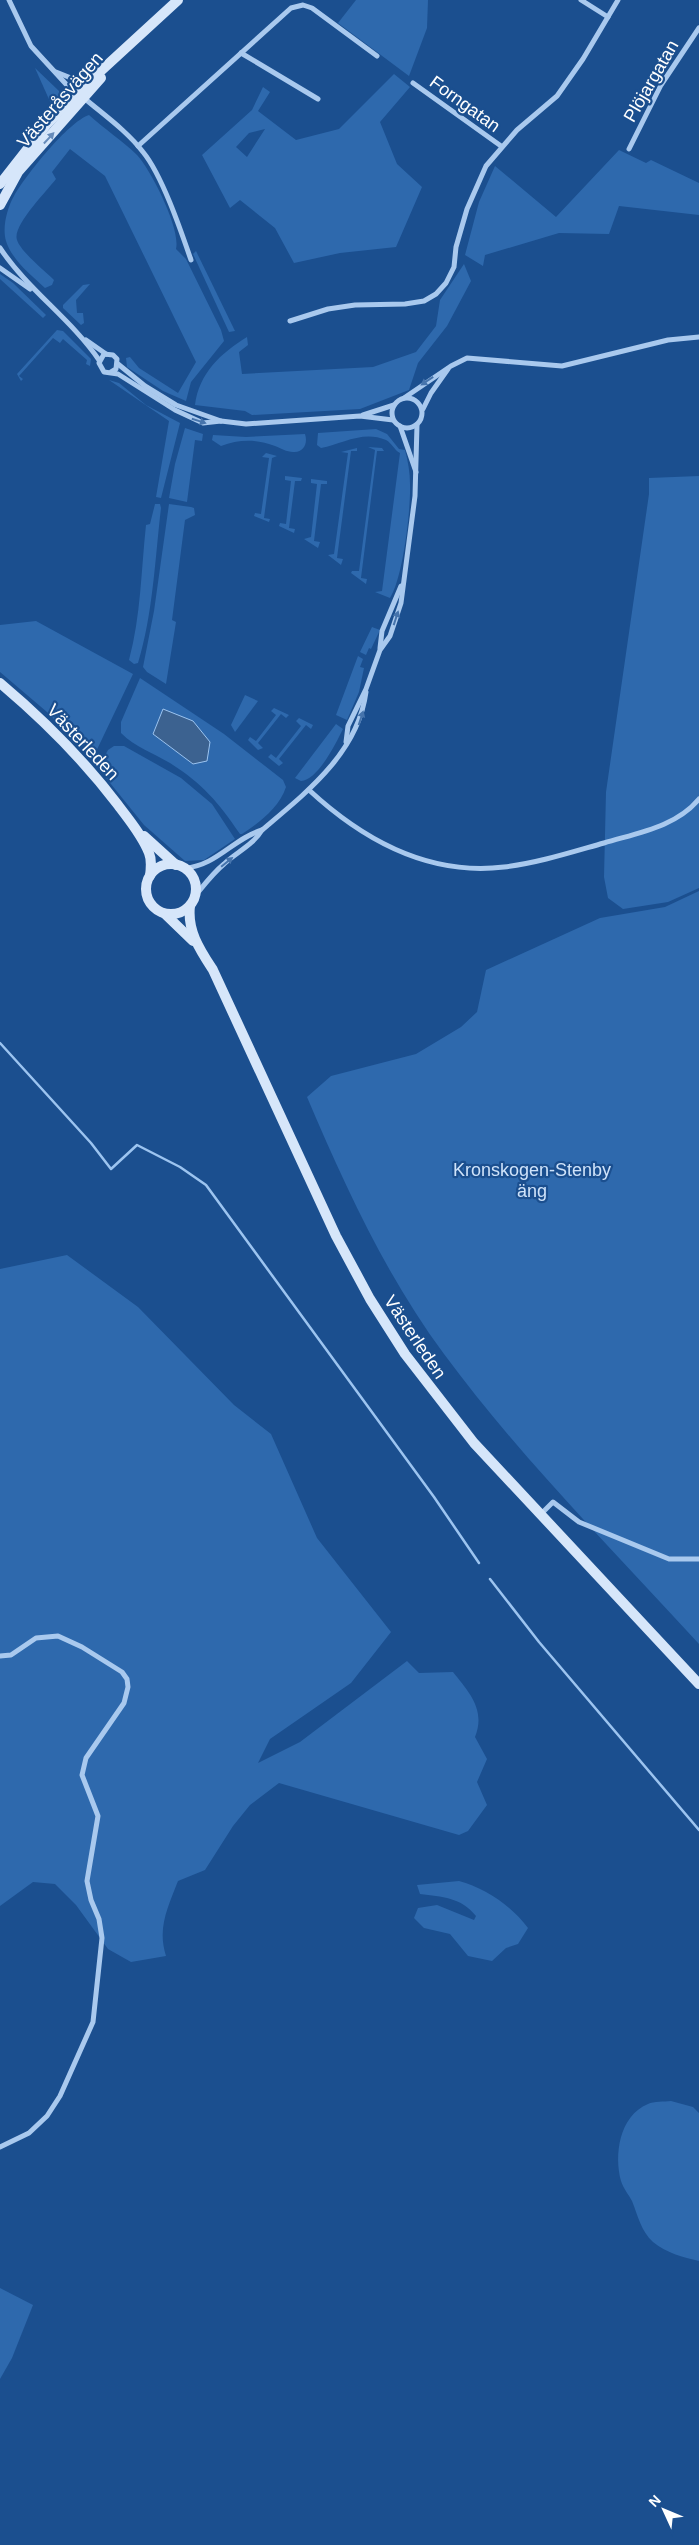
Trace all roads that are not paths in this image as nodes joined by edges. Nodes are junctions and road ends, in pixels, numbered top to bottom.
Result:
1 (9, 0) edge
2 (178, 0) edge
3 (581, 0) edge
4 (618, 0) edge
5 (608, 17) junction
6 (699, 28) edge
7 (241, 53) junction
8 (378, 56) dead end
9 (56, 72) junction
10 (413, 83) dead end
11 (80, 94) junction
12 (318, 99) dead end
13 (138, 146) junction
14 (501, 146) junction
15 (628, 149) dead end
16 (0, 184) edge
17 (0, 205) edge
18 (0, 248) edge
19 (191, 260) dead end
20 (0, 268) edge
21 (38, 295) junction
22 (290, 321) dead end
23 (81, 336) junction
24 (698, 337) edge
25 (106, 354) junction
26 (99, 360) junction
27 (118, 364) junction
28 (451, 366) junction
29 (111, 372) junction
30 (404, 398) junction
31 (394, 405) junction
32 (422, 409) junction
33 (360, 416) junction
34 (393, 420) junction
35 (221, 421) junction
36 (417, 425) junction
37 (400, 426) junction
38 (417, 475) junction
39 (403, 583) junction
40 (380, 650) junction
41 (0, 683) edge
42 (366, 689) junction
43 (346, 742) junction
44 (309, 790) junction
45 (699, 799) edge
46 (136, 828) junction
47 (262, 830) junction
48 (181, 866) junction
49 (150, 876) junction
50 (195, 896) junction
51 (190, 906) junction
52 (165, 914) junction
53 (197, 944) junction
54 (540, 1515) junction
55 (699, 1558) edge
56 (0, 1656) edge
57 (699, 1684) edge
58 (0, 2147) edge

1 - 9 street
2 - 11 main road, Västeråsvägen
3 - 5 street
4 - 5 street
5 - 14 street
6 - 15 street, Plöjargatan
7 - 8 street
7 - 12 street
7 - 13 street
9 - 11 street
9 - 11 street
10 - 14 street, Forngatan
11 - 13 street
11 - 16 main road, Västeråsvägen
17 -> 11 main road, Västeråsvägen
13 - 19 street
14 - 22 street
18 - 21 street
20 - 21 street
21 - 23 street
23 - 25 street
23 - 26 street
24 - 28 street
25 - 26 street
25 - 27 street
26 - 29 street
27 - 29 street
27 - 35 street
28 -> 30 street
28 - 32 street
29 -> 35 street
30 - 31 street
30 - 32 street
31 - 33 street
31 - 34 street
32 - 36 street
33 - 34 street
33 - 35 street
34 - 37 street
36 - 37 street
36 - 38 street
37 - 38 street
38 - 39 street
39 - 40 street
40 -> 39 street
40 - 42 street
41 - 46 main road, Västerleden
42 - 43 street
43 -> 42 street
43 - 44 street
44 - 45 street
44 - 47 street
46 - 48 main road, Västerleden
46 - 49 main road, Västerleden
47 - 48 street
50 -> 47 street
48 - 49 main road
48 - 50 main road
49 - 52 main road
50 - 51 main road
51 - 52 main road
51 - 53 main road, Västerleden
52 - 53 main road, Västerleden
53 - 54 main road, Västerleden
54 - 55 street
54 - 57 main road, Västerleden
56 - 58 street

